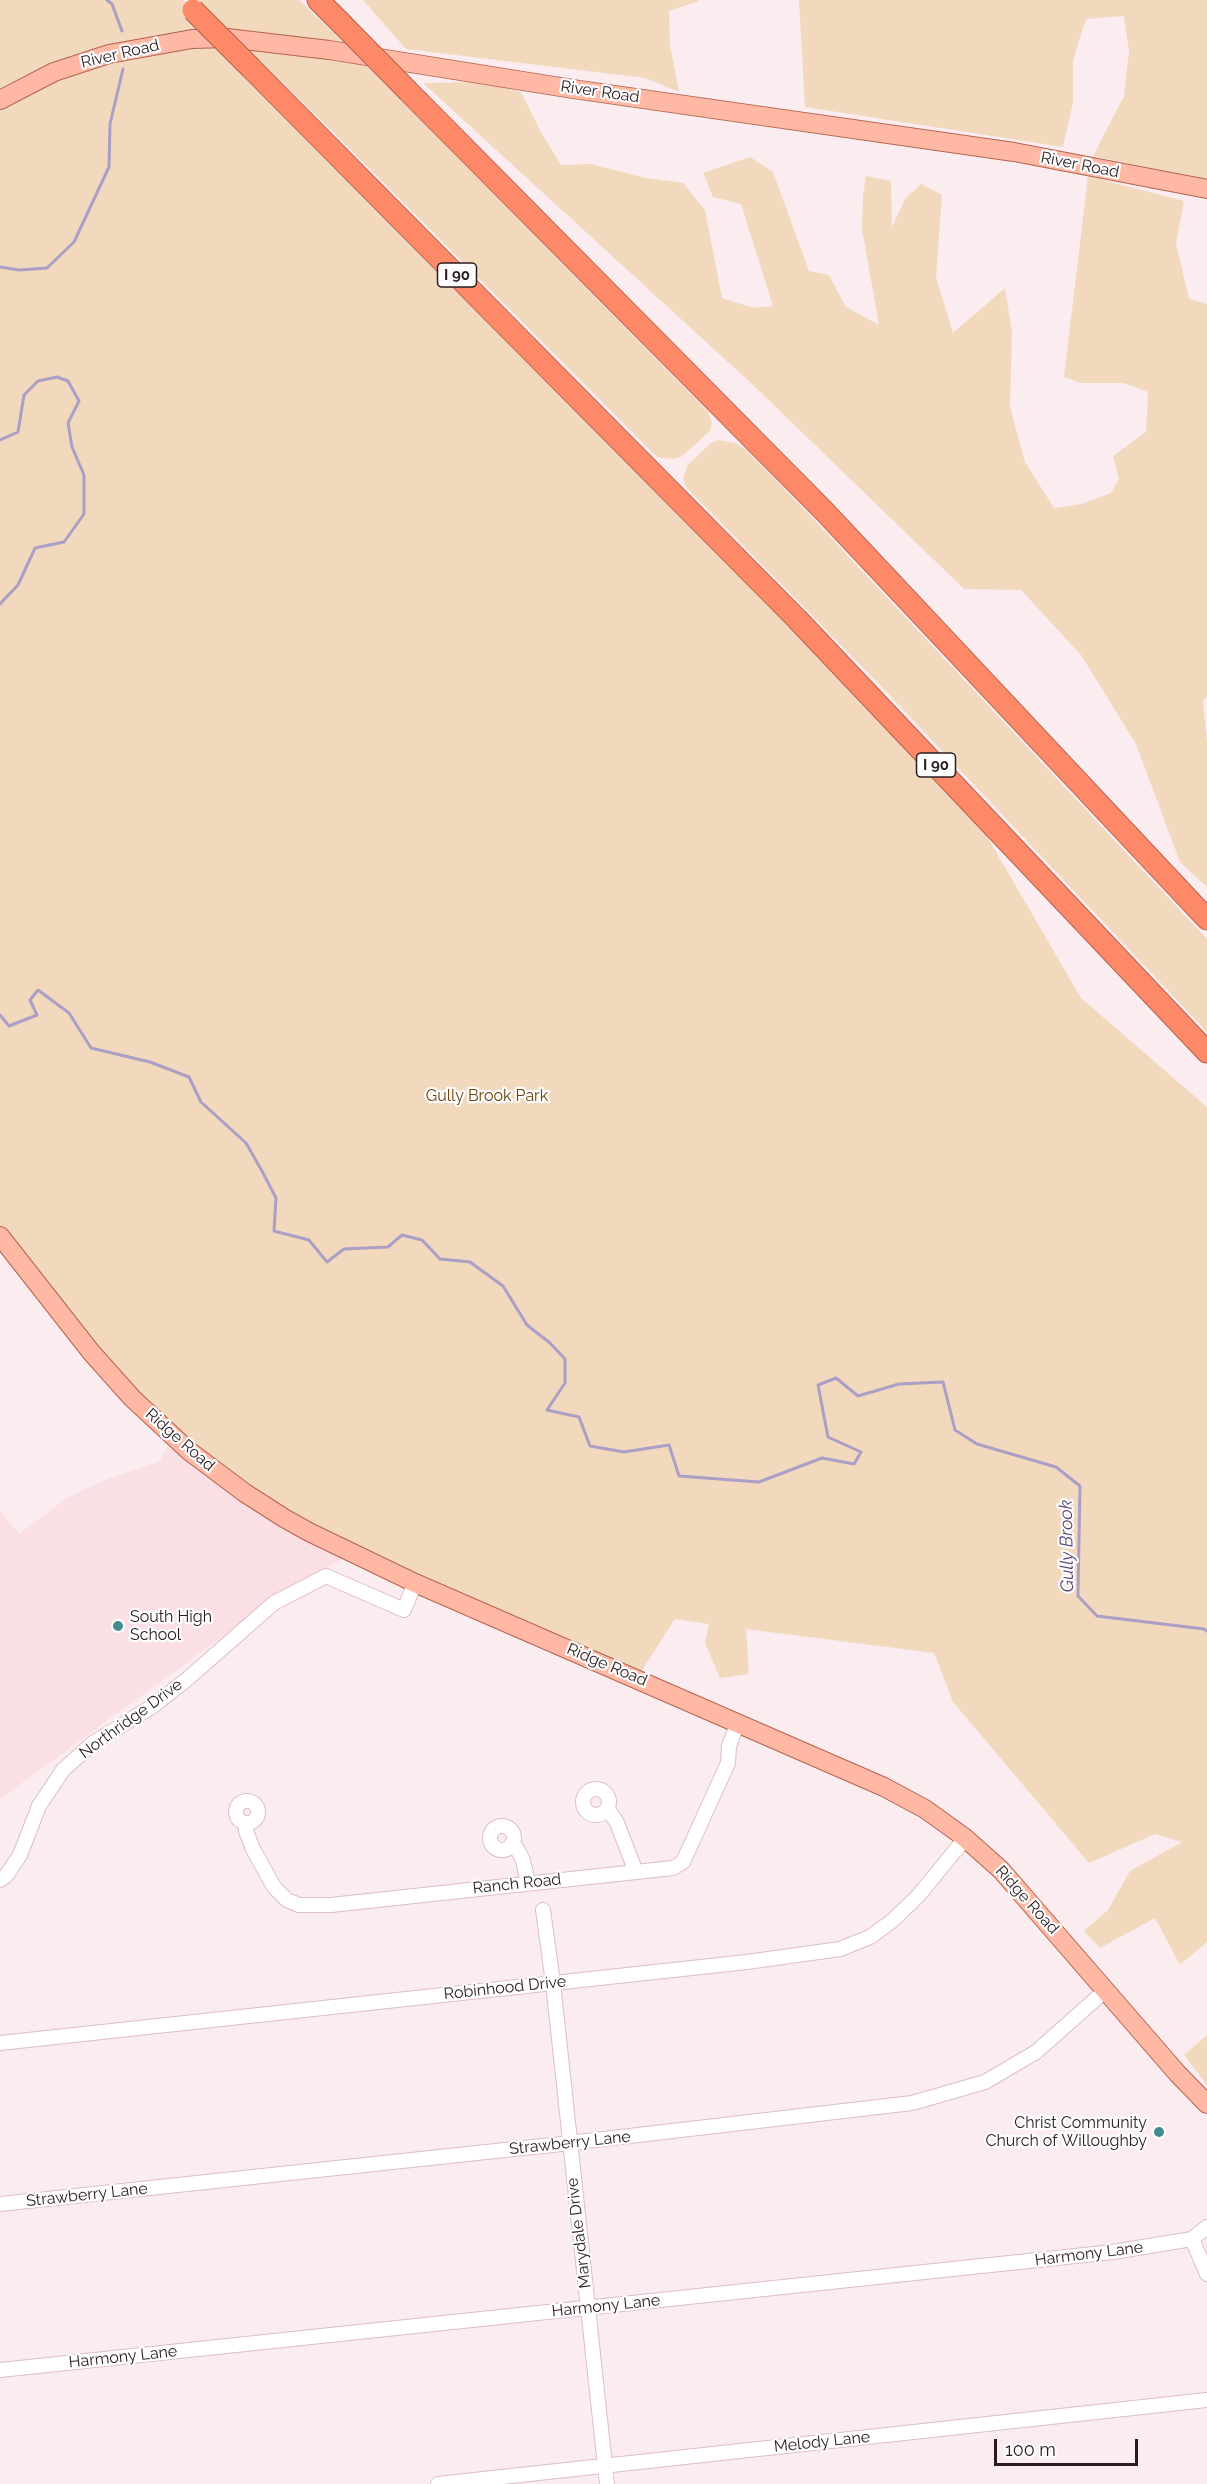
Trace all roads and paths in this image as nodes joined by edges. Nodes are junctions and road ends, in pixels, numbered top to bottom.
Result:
1 (318, 0) edge
2 (188, 5) edge
3 (0, 100) edge
4 (1207, 189) edge
5 (1207, 919) edge
6 (1207, 1052) edge
7 (0, 1236) edge
8 (415, 1583) junction
9 (738, 1722) junction
10 (607, 1808) dead end
11 (247, 1823) dead end
12 (964, 1837) junction
13 (512, 1844) dead end
14 (636, 1872) junction
15 (0, 1880) edge
16 (528, 1883) junction
17 (543, 1910) dead end
18 (553, 1983) junction
19 (1106, 1990) junction
20 (0, 2043) edge
21 (1207, 2104) edge
22 (569, 2144) junction
23 (0, 2204) edge
24 (1207, 2227) edge
25 (1192, 2239) junction
26 (1207, 2274) edge
27 (588, 2308) junction
28 (0, 2370) edge
29 (1207, 2400) edge
30 (605, 2466) junction
31 (438, 2484) edge
32 (607, 2484) edge

1 - 5 highway, bridge
2 - 6 highway, I 90, bridge
3 - 4 main road, River Road
7 - 8 main road, Ridge Road
8 - 9 main road, Ridge Road
8 - 15 street, Northridge Drive
9 - 12 main road, Ridge Road
9 - 14 street, Ranch Road
10 - 14 street
11 - 16 street, Ranch Road
12 - 18 street, Robinhood Drive
12 - 19 main road, Ridge Road
13 - 16 street
14 - 16 street, Ranch Road
17 - 18 street, Marydale Drive
18 - 20 street, Robinhood Drive
18 - 22 street, Marydale Drive
19 - 21 main road, Ridge Road
19 - 22 street, Strawberry Lane
22 - 23 street, Strawberry Lane
22 - 27 street, Marydale Drive
24 - 25 street, Harmony Lane
25 - 26 street
25 - 27 street, Harmony Lane
27 - 28 street, Harmony Lane
27 - 30 street, Marydale Drive
29 - 30 street, Melody Lane
30 - 31 street, Melody Lane
30 - 32 street, Marydale Drive

